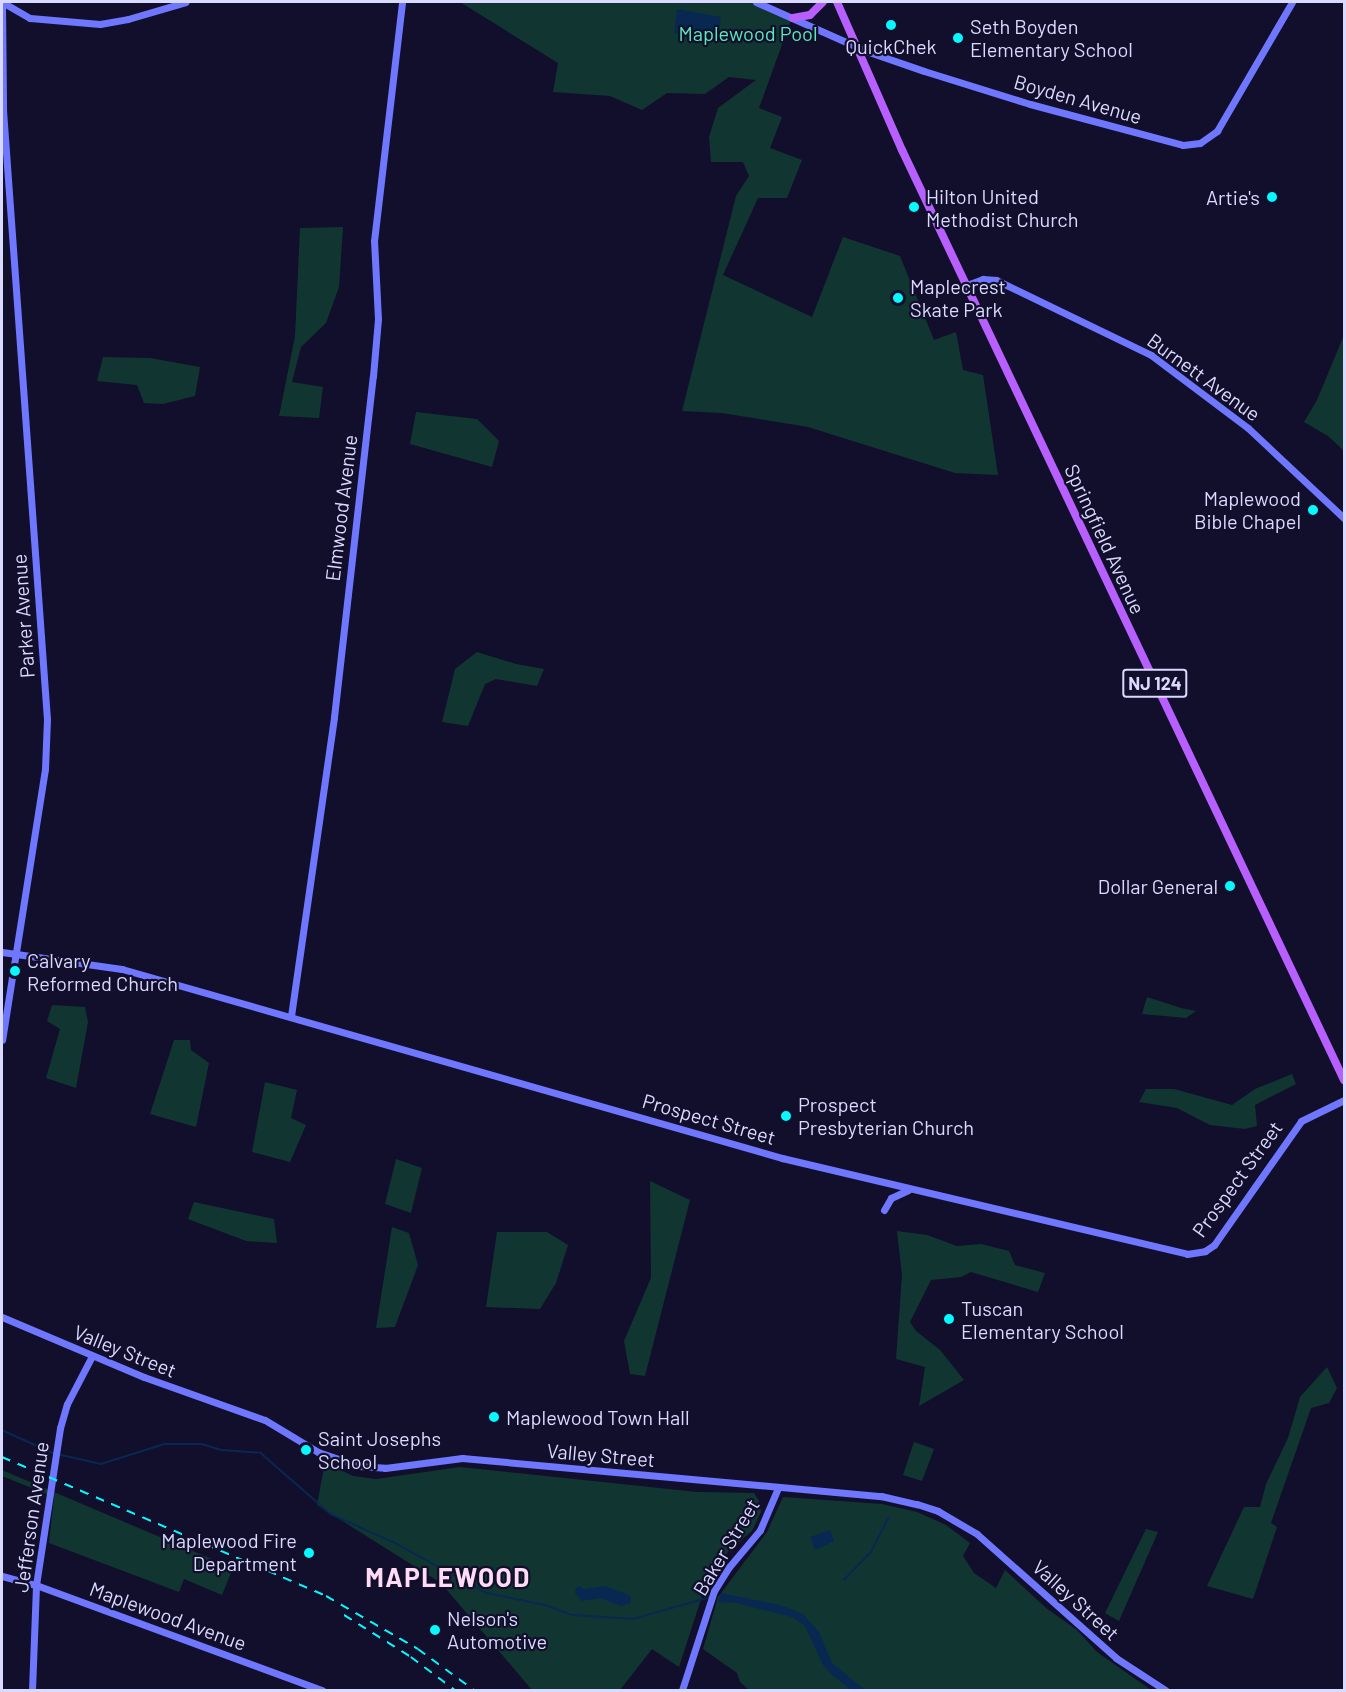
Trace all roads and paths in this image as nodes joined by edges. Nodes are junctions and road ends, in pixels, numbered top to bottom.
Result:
1 (186, 2) edge
2 (402, 2) edge
3 (756, 2) edge
4 (823, 2) edge
5 (831, 2) edge
6 (837, 2) edge
7 (1292, 2) edge
8 (2, 4) edge
9 (838, 10) junction
10 (793, 18) junction
11 (853, 44) junction
12 (967, 285) junction
13 (1344, 518) edge
14 (2, 952) edge
15 (15, 954) junction
16 (291, 1016) junction
17 (2, 1040) edge
18 (1344, 1080) edge
19 (1344, 1100) edge
20 (910, 1190) junction
21 (884, 1210) dead end
22 (2, 1317) edge
23 (92, 1356) junction
24 (778, 1488) junction
25 (2, 1576) edge
26 (36, 1585) junction
27 (32, 1690) edge
28 (322, 1690) edge
29 (681, 1690) edge
30 (1165, 1690) edge

1 - 8 street
2 - 16 street, Elmwood Avenue
3 - 10 street, Boyden Avenue
4 - 10 main road
5 - 9 main road, Springfield Avenue / NJ 124
6 - 9 main road, Springfield Avenue / NJ 124
7 - 11 street, Boyden Avenue
8 - 15 street, Parker Avenue
9 - 11 main road, Springfield Avenue / NJ 124
10 - 11 street, Boyden Avenue
11 - 12 main road, Springfield Avenue / NJ 124
12 - 13 street, Burnett Avenue
12 - 18 main road, Springfield Avenue / NJ 124
14 - 15 street, Prospect Street
15 - 16 street, Prospect Street
15 - 17 street, Parker Avenue
16 - 20 street, Prospect Street
19 - 20 street, Prospect Street
20 - 21 street
22 - 23 street, Valley Street
23 - 24 street, Valley Street
23 - 26 street, Jefferson Avenue
24 - 29 street, Baker Street
24 - 30 street, Valley Street
25 - 26 street, Maplewood Avenue
26 - 27 street, Jefferson Avenue
26 - 28 street, Maplewood Avenue

